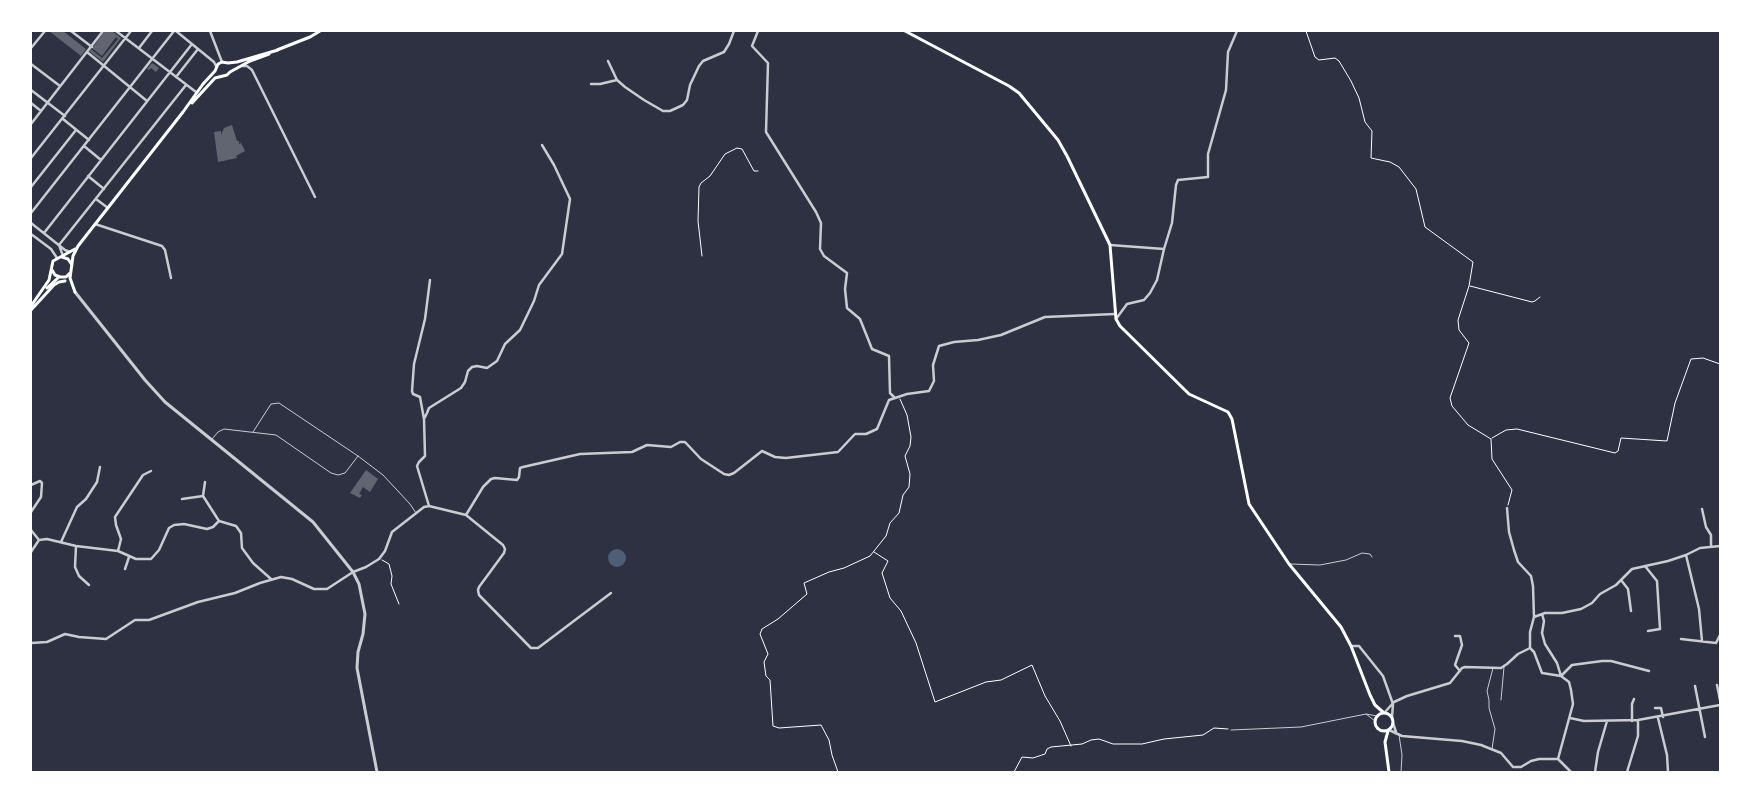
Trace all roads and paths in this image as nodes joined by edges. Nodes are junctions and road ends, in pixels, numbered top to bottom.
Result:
1 (45, 31) edge
2 (71, 31) edge
3 (103, 31) edge
4 (116, 31) edge
5 (131, 31) edge
6 (152, 31) edge
7 (175, 31) edge
8 (210, 31) edge
9 (320, 31) edge
10 (734, 31) edge
11 (758, 31) edge
12 (905, 31) edge
13 (1237, 31) edge
14 (1306, 31) edge
15 (126, 38) junction
16 (192, 44) junction
17 (92, 47) junction
18 (31, 48) edge
19 (138, 48) junction
20 (198, 49) junction
21 (278, 50) junction
22 (87, 52) junction
23 (152, 59) junction
24 (608, 61) dead end
25 (222, 62) junction
26 (228, 63) junction
27 (31, 64) edge
28 (104, 65) junction
29 (241, 67) junction
30 (216, 68) junction
31 (170, 72) junction
32 (230, 72) junction
33 (220, 76) junction
34 (176, 77) junction
35 (618, 80) junction
36 (590, 84) dead end
37 (186, 85) junction
38 (131, 86) junction
39 (60, 87) junction
40 (31, 90) edge
41 (196, 92) junction
42 (147, 101) junction
43 (31, 103) edge
44 (48, 103) junction
45 (41, 111) junction
46 (183, 112) junction
47 (63, 117) junction
48 (31, 124) edge
49 (76, 130) junction
50 (89, 140) junction
51 (542, 145) dead end
52 (84, 146) junction
53 (31, 158) edge
54 (101, 160) junction
55 (758, 170) dead end
56 (88, 176) junction
57 (31, 187) edge
58 (104, 189) junction
59 (315, 197) dead end
60 (96, 199) junction
61 (108, 208) junction
62 (31, 213) edge
63 (31, 223) edge
64 (95, 224) junction
65 (44, 233) junction
66 (31, 234) edge
67 (59, 245) junction
68 (1110, 245) junction
69 (78, 247) junction
70 (1164, 249) junction
71 (71, 252) junction
72 (702, 256) dead end
73 (63, 257) junction
74 (57, 258) junction
75 (51, 266) junction
76 (72, 266) junction
77 (71, 272) junction
78 (60, 277) junction
79 (171, 278) dead end
80 (430, 280) dead end
81 (64, 281) junction
82 (1469, 286) junction
83 (75, 292) junction
84 (41, 294) junction
85 (1540, 297) dead end
86 (31, 308) edge
87 (1116, 316) junction
88 (1720, 364) edge
89 (899, 396) junction
90 (894, 398) junction
91 (424, 419) junction
92 (253, 432) junction
93 (1491, 439) junction
94 (211, 440) junction
95 (358, 456) junction
96 (100, 466) dead end
97 (151, 471) dead end
98 (205, 482) dead end
99 (31, 485) edge
100 (203, 496) junction
101 (182, 499) dead end
102 (429, 506) junction
103 (1507, 508) joint
104 (1702, 509) dead end
105 (31, 512) edge
106 (416, 514) junction
107 (466, 515) junction
108 (220, 520) junction
109 (31, 530) edge
110 (39, 540) junction
111 (61, 542) junction
112 (76, 546) junction
113 (1720, 546) edge
114 (1711, 547) junction
115 (118, 551) junction
116 (31, 552) edge
117 (874, 552) junction
118 (1686, 555) junction
119 (129, 557) junction
120 (1372, 557) dead end
121 (380, 559) junction
122 (1289, 564) junction
123 (1645, 566) junction
124 (125, 569) dead end
125 (353, 572) junction
126 (271, 579) junction
127 (1621, 580) junction
128 (89, 585) dead end
129 (611, 593) dead end
130 (399, 604) dead end
131 (1631, 611) dead end
132 (1542, 614) junction
133 (1534, 616) junction
134 (1648, 631) dead end
135 (1455, 636) dead end
136 (1720, 636) edge
137 (1681, 638) dead end
138 (1702, 641) junction
139 (31, 643) edge
140 (1352, 646) junction
141 (1530, 648) junction
142 (1504, 666) junction
143 (1493, 668) junction
144 (1460, 671) junction
145 (1649, 671) dead end
146 (1561, 676) junction
147 (1695, 686) dead end
148 (1717, 686) dead end
149 (1634, 699) dead end
150 (1502, 700) dead end
151 (1720, 700) edge
152 (1393, 704) junction
153 (1375, 705) junction
154 (1720, 705) edge
155 (1655, 708) dead end
156 (1700, 709) junction
157 (1384, 712) junction
158 (1366, 714) junction
159 (1377, 716) junction
160 (1392, 717) junction
161 (1663, 717) junction
162 (1570, 718) junction
163 (1658, 718) junction
164 (1638, 720) junction
165 (1375, 721) junction
166 (1607, 721) junction
167 (1632, 721) junction
168 (1393, 723) junction
169 (1231, 730) joint
170 (1379, 730) junction
171 (1388, 730) junction
172 (1398, 734) junction
173 (1705, 737) dead end
174 (1385, 742) junction
175 (1071, 746) junction
176 (1492, 749) junction
177 (1558, 759) junction
178 (1513, 768) junction
179 (377, 772) edge
180 (838, 772) edge
181 (1014, 772) edge
182 (1389, 772) edge
183 (1400, 772) edge
184 (1513, 772) edge
185 (1571, 772) edge
186 (1595, 772) edge
187 (1627, 772) edge
188 (1668, 772) edge

1 - 18 street
2 - 17 street
3 - 17 street
4 - 15 street
5 - 15 street
6 - 19 street
7 - 16 street
7 - 23 street
8 - 25 street
9 - 21 main road
10 - 35 street
11 - 90 street
12 - 68 main road
13 - 70 street
14 - 82 path
15 - 19 street
15 - 28 street
16 - 20 street
16 - 31 street
17 - 22 street
19 - 23 street
20 - 30 street
20 - 34 street
21 - 26 main road
21 - 29 main road
22 - 28 street
22 - 39 street
23 - 31 street
23 - 38 street
24 - 35 street
25 - 26 main road
25 - 30 main road
26 - 32 main road
27 - 39 street
28 - 38 street
28 - 47 street
29 - 32 main road
29 - 59 street
30 - 33 main road
30 - 41 main road
31 - 34 street
31 - 42 street
32 - 33 main road
33 - 46 main road
34 - 37 street
35 - 36 street
37 - 41 street
37 - 58 street
38 - 42 street
38 - 50 street
39 - 44 street
40 - 44 street
41 - 46 main road
42 - 54 street
43 - 45 street
44 - 45 street
44 - 47 street
45 - 48 street
46 - 61 main road
47 - 49 street
47 - 53 street
49 - 50 street
49 - 57 street
50 - 52 street
51 - 91 street
52 - 54 street
52 - 62 street
54 - 56 street
55 - 72 path
56 - 58 street
56 - 65 street
58 - 60 street
60 - 61 street
60 - 67 street
61 - 64 main road
63 - 65 street
64 - 69 main road
64 - 79 street
65 - 67 street
66 - 74 street
67 - 71 street
67 - 73 street
68 - 70 street
68 - 87 main road
69 - 71 main road
69 - 76 main road
70 - 87 street
71 - 73 main road
73 - 74 main road
73 - 76 main road
74 - 75 main road
75 - 78 main road
75 - 84 main road
76 - 77 main road
77 - 78 main road
77 - 83 main road
78 - 81 main road
78 - 84 main road
80 - 91 street
81 - 83 main road
81 - 86 main road
82 - 85 path
82 - 93 path
83 - 94 street
84 - 86 main road
87 - 89 street
87 - 122 main road
88 - 93 path
89 - 90 street
89 - 117 path
90 - 107 street
91 - 102 street
92 - 94 lane
92 - 95 lane
92 - 95 lane
93 - 103 path
94 - 125 street
95 - 106 lane
96 - 111 street
97 - 115 street
98 - 100 street
99 - 105 street
100 - 101 street
100 - 108 street
102 - 106 street
102 - 107 street
103 - 133 street
104 - 114 street
106 - 121 street
107 - 129 street
108 - 119 street
108 - 126 street
109 - 110 street
110 - 111 street
110 - 116 street
111 - 112 street
112 - 115 street
112 - 128 street
113 - 114 street
114 - 118 street
115 - 119 street
117 - 175 path
117 - 180 path
118 - 123 street
118 - 138 street
119 - 124 street
120 - 122 lane
121 - 125 street
121 - 130 path
122 - 140 main road
123 - 127 street
123 - 134 street
125 - 126 street
125 - 179 street
126 - 139 street
127 - 131 street
127 - 132 street
132 - 133 street
132 - 146 street
133 - 141 street
135 - 144 street
136 - 138 street
137 - 138 street
140 - 152 street
140 - 153 main road
141 - 142 street
141 - 146 street
142 - 143 street
142 - 150 lane
143 - 144 street
143 - 176 lane
144 - 152 street
145 - 146 street
146 - 162 street
147 - 156 street
148 - 151 street
149 - 167 street
152 - 157 street
152 - 160 street
153 - 157 main road
153 - 159 main road
154 - 156 street
155 - 161 street
156 - 161 street
156 - 173 street
157 - 159 main road
157 - 160 main road
158 - 159 lane
158 - 165 lane
158 - 169 lane
159 - 165 main road
160 - 168 main road
161 - 163 street
162 - 166 street
162 - 177 street
163 - 164 street
163 - 188 street
164 - 167 street
164 - 187 street
165 - 170 main road
166 - 167 street
166 - 186 street
168 - 171 main road
168 - 172 street
169 - 175 path
170 - 171 main road
170 - 174 main road
171 - 172 street
171 - 174 main road
172 - 176 street
172 - 183 lane
174 - 182 main road
175 - 181 path
176 - 178 street
177 - 178 street
177 - 185 street
178 - 184 street

